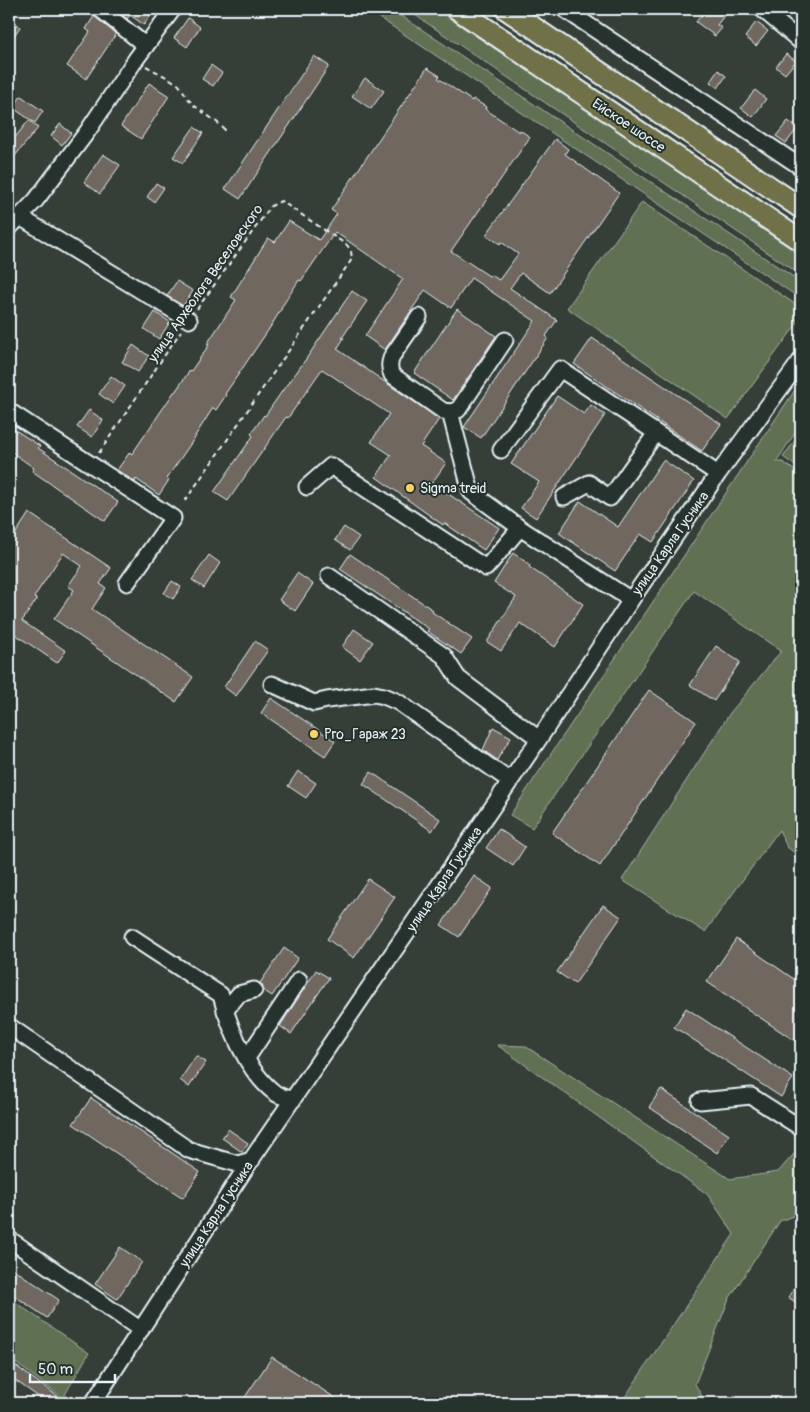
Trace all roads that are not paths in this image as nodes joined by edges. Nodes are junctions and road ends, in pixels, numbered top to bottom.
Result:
1 (100, 9) edge
2 (173, 9) edge
3 (457, 9) edge
4 (506, 9) edge
5 (564, 9) edge
6 (762, 9) edge
7 (801, 42) edge
8 (146, 46) junction
9 (801, 167) edge
10 (801, 208) edge
11 (20, 217) junction
12 (774, 223) junction
13 (9, 228) edge
14 (801, 241) edge
15 (801, 248) edge
16 (419, 317) dead end
17 (189, 320) road end
18 (505, 340) dead end
19 (801, 360) edge
20 (9, 411) edge
21 (450, 412) junction
22 (656, 433) junction
23 (501, 450) dead end
24 (718, 474) junction
25 (307, 488) dead end
26 (564, 497) dead end
27 (520, 528) junction
28 (329, 576) dead end
29 (127, 583) dead end
30 (630, 600) junction
31 (272, 684) dead end
32 (539, 739) junction
33 (510, 781) junction
34 (132, 937) dead end
35 (299, 980) dead end
36 (254, 990) dead end
37 (225, 1011) junction
38 (9, 1026) edge
39 (247, 1058) junction
40 (293, 1100) junction
41 (700, 1101) dead end
42 (801, 1128) edge
43 (252, 1160) junction
44 (9, 1239) edge
45 (141, 1330) junction
46 (93, 1403) edge

1 - 8 street
2 - 8 street
3 - 12 main road, Ейское шоссе
4 - 10 main road, Ейское шоссе
5 - 9 street
6 - 7 street
8 - 11 street
11 - 13 street
11 - 17 street
12 - 14 main road, Ейское шоссе
12 - 15 street
16 - 21 street
18 - 21 street
19 - 24 street, улица Карла Гусника
20 - 29 street
21 - 27 street
22 - 23 street
22 - 24 street
22 - 26 street
24 - 30 street, улица Карла Гусника
25 - 27 street
27 - 30 street
28 - 32 street
30 - 32 street, улица Карла Гусника
31 - 33 street
32 - 33 street, улица Карла Гусника
33 - 40 street, улица Карла Гусника
34 - 37 street
35 - 39 street
36 - 37 street
37 - 39 street
38 - 43 street
39 - 40 street
40 - 43 street, улица Карла Гусника
41 - 42 street
43 - 45 street, улица Карла Гусника
44 - 45 street
45 - 46 street, улица Карла Гусника

